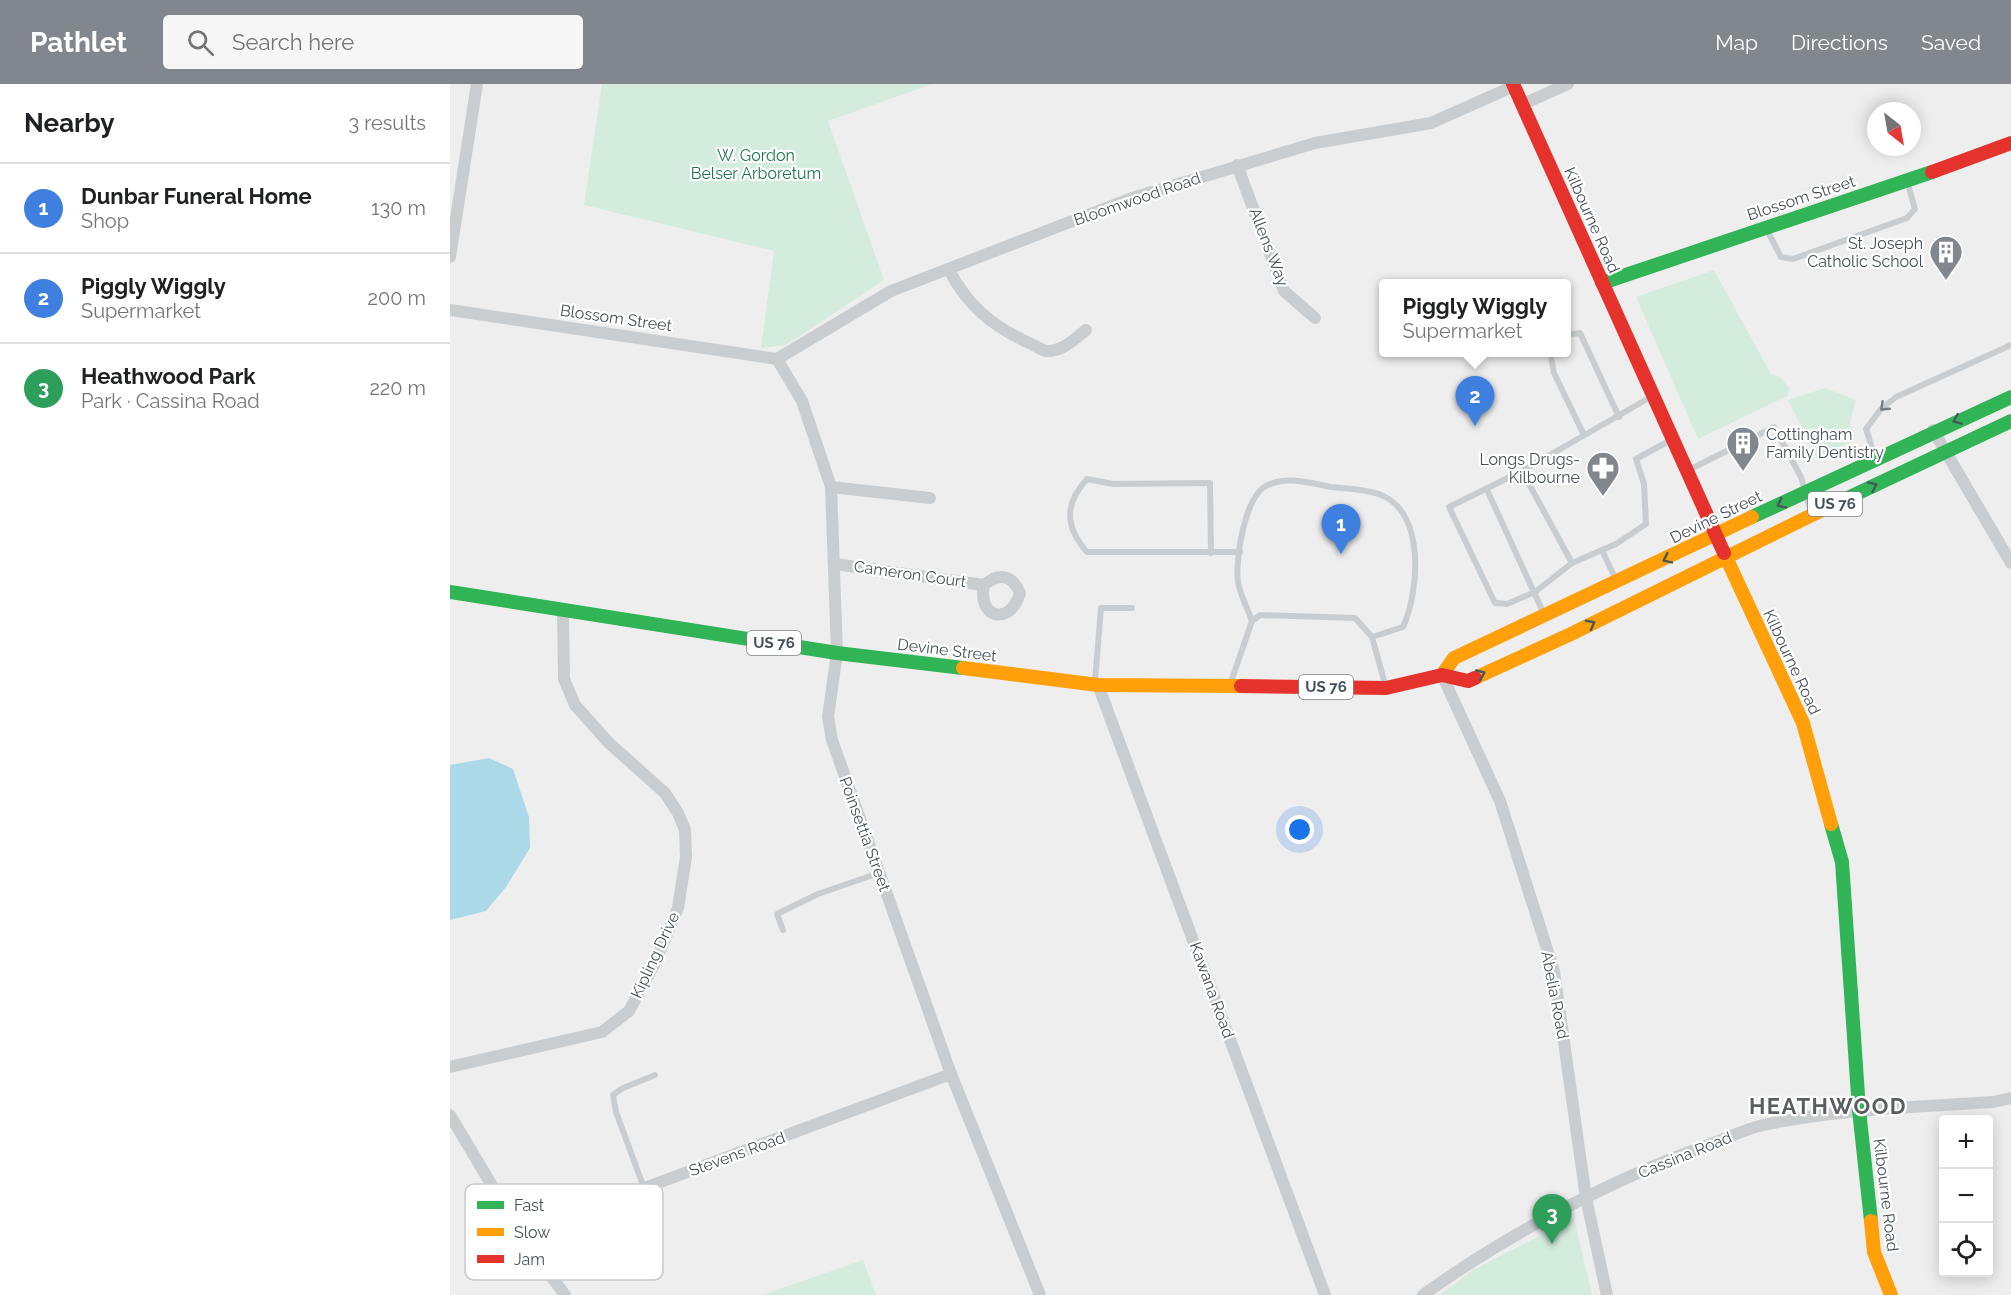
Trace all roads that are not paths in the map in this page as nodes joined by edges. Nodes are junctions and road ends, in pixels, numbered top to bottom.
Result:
1 (477, 84) edge
2 (1568, 84) edge
3 (1514, 85) edge
4 (1523, 104) junction
5 (2011, 143) edge
6 (1238, 165) junction
7 (1907, 181) junction
8 (1766, 227) junction
9 (450, 257) edge
10 (949, 270) junction
11 (1602, 284) junction
12 (450, 310) edge
13 (1316, 318) dead end
14 (1086, 330) dead end
15 (1571, 334) edge
16 (2011, 345) edge
17 (1552, 357) edge
18 (777, 358) junction
19 (1653, 396) junction
20 (2011, 397) edge
21 (1619, 417) junction
22 (2011, 421) edge
23 (1933, 430) junction
24 (1584, 435) junction
25 (1672, 439) junction
26 (1945, 452) junction
27 (1876, 458) junction
28 (1522, 471) junction
29 (1686, 472) junction
30 (831, 487) junction
31 (1487, 490) junction
32 (1805, 492) junction
33 (930, 498) dead end
34 (1812, 515) junction
35 (1716, 535) junction
36 (1602, 550) junction
37 (1240, 552) junction
38 (1210, 553) junction
39 (1725, 556) junction
40 (1572, 563) junction
41 (2011, 563) edge
42 (835, 564) junction
43 (1618, 583) junction
44 (984, 585) dead end
45 (450, 592) edge
46 (1535, 592) junction
47 (1132, 608) dead end
48 (562, 612) junction
49 (1545, 617) junction
50 (1252, 621) junction
51 (1372, 637) junction
52 (1555, 642) junction
53 (837, 653) junction
54 (1442, 675) junction
55 (1097, 684) junction
56 (1230, 686) junction
57 (1386, 688) junction
58 (879, 873) junction
59 (783, 930) dead end
60 (450, 1067) edge
61 (951, 1074) junction
62 (655, 1075) dead end
63 (2011, 1098) edge
64 (1859, 1110) junction
65 (450, 1115) edge
66 (491, 1184) edge
67 (643, 1184) edge
68 (655, 1184) edge
69 (1586, 1198) junction
70 (554, 1280) edge
71 (565, 1295) edge
72 (1040, 1295) edge
73 (1325, 1295) edge
74 (1423, 1295) edge
75 (1607, 1295) edge
76 (1891, 1295) edge

1 - 9 street
2 - 4 street
3 - 4 main road, Kilbourne Road
3 - 6 street, Bloomwood Road
4 - 11 main road, Kilbourne Road
5 - 7 main road, Blossom Street
6 - 10 street, Bloomwood Road
6 - 13 street, Allens Way
7 - 8 main road, Blossom Street
7 - 8 lane
8 - 11 main road, Blossom Street
10 - 14 street
10 - 18 street, Bloomwood Road
11 - 19 main road, Kilbourne Road
12 - 18 street, Blossom Street
15 - 21 lane
16 -> 27 lane
17 - 24 lane
18 - 30 street, Poinsettia Street
19 - 21 lane
19 - 25 main road, Kilbourne Road
20 -> 23 main road, Devine Street / US 76
21 - 24 lane
22 - 26 main road, Devine Street / US 76
23 - 26 street
23 - 27 main road, Devine Street / US 76
24 - 28 lane
25 - 29 main road, Kilbourne Road
25 - 36 lane
34 -> 26 main road, Devine Street / US 76
26 - 41 street
27 - 32 main road, Devine Street / US 76
28 - 31 lane
28 - 40 lane
29 - 32 lane
29 - 35 main road, Kilbourne Road
30 - 33 street
30 - 42 street, Poinsettia Street
31 - 46 lane
31 - 46 lane
32 - 34 lane
32 -> 35 main road, Devine Street / US 76
34 - 39 main road, Devine Street / US 76
35 - 39 main road, Kilbourne Road
35 -> 43 main road, Devine Street / US 76
36 - 40 lane
36 - 43 lane
37 - 38 lane
37 - 50 lane
37 - 51 lane
38 - 38 lane
52 -> 39 main road, Devine Street / US 76
39 - 64 main road, Kilbourne Road
40 - 46 lane
42 - 44 street, Cameron Court
42 - 53 street, Poinsettia Street
43 - 49 main road, Devine Street / US 76
45 - 48 main road, Devine Street / US 76
46 - 49 lane
47 - 55 lane
48 - 53 main road, Devine Street / US 76
48 - 60 street, Kipling Drive
49 - 52 main road
49 - 54 main road, Devine Street / US 76
50 - 51 lane
50 - 56 lane
51 - 57 lane
54 -> 52 main road, Devine Street / US 76
53 - 55 main road, Devine Street / US 76
53 - 58 street, Poinsettia Street
54 - 57 main road, Devine Street / US 76
54 - 69 street, Abelia Road
55 - 56 main road, Devine Street / US 76
55 - 73 street, Kawana Road
56 - 57 main road, Devine Street / US 76
58 - 59 lane
58 - 61 street, Poinsettia Street
61 - 68 street, Stevens Road
61 - 72 street, Poinsettia Street
62 - 67 lane
63 - 64 street, Cassina Road
64 - 69 street, Cassina Road
64 - 76 main road, Kilbourne Road
65 - 66 street
69 - 74 street, Cassina Road
69 - 75 street, Abelia Road
70 - 71 street

